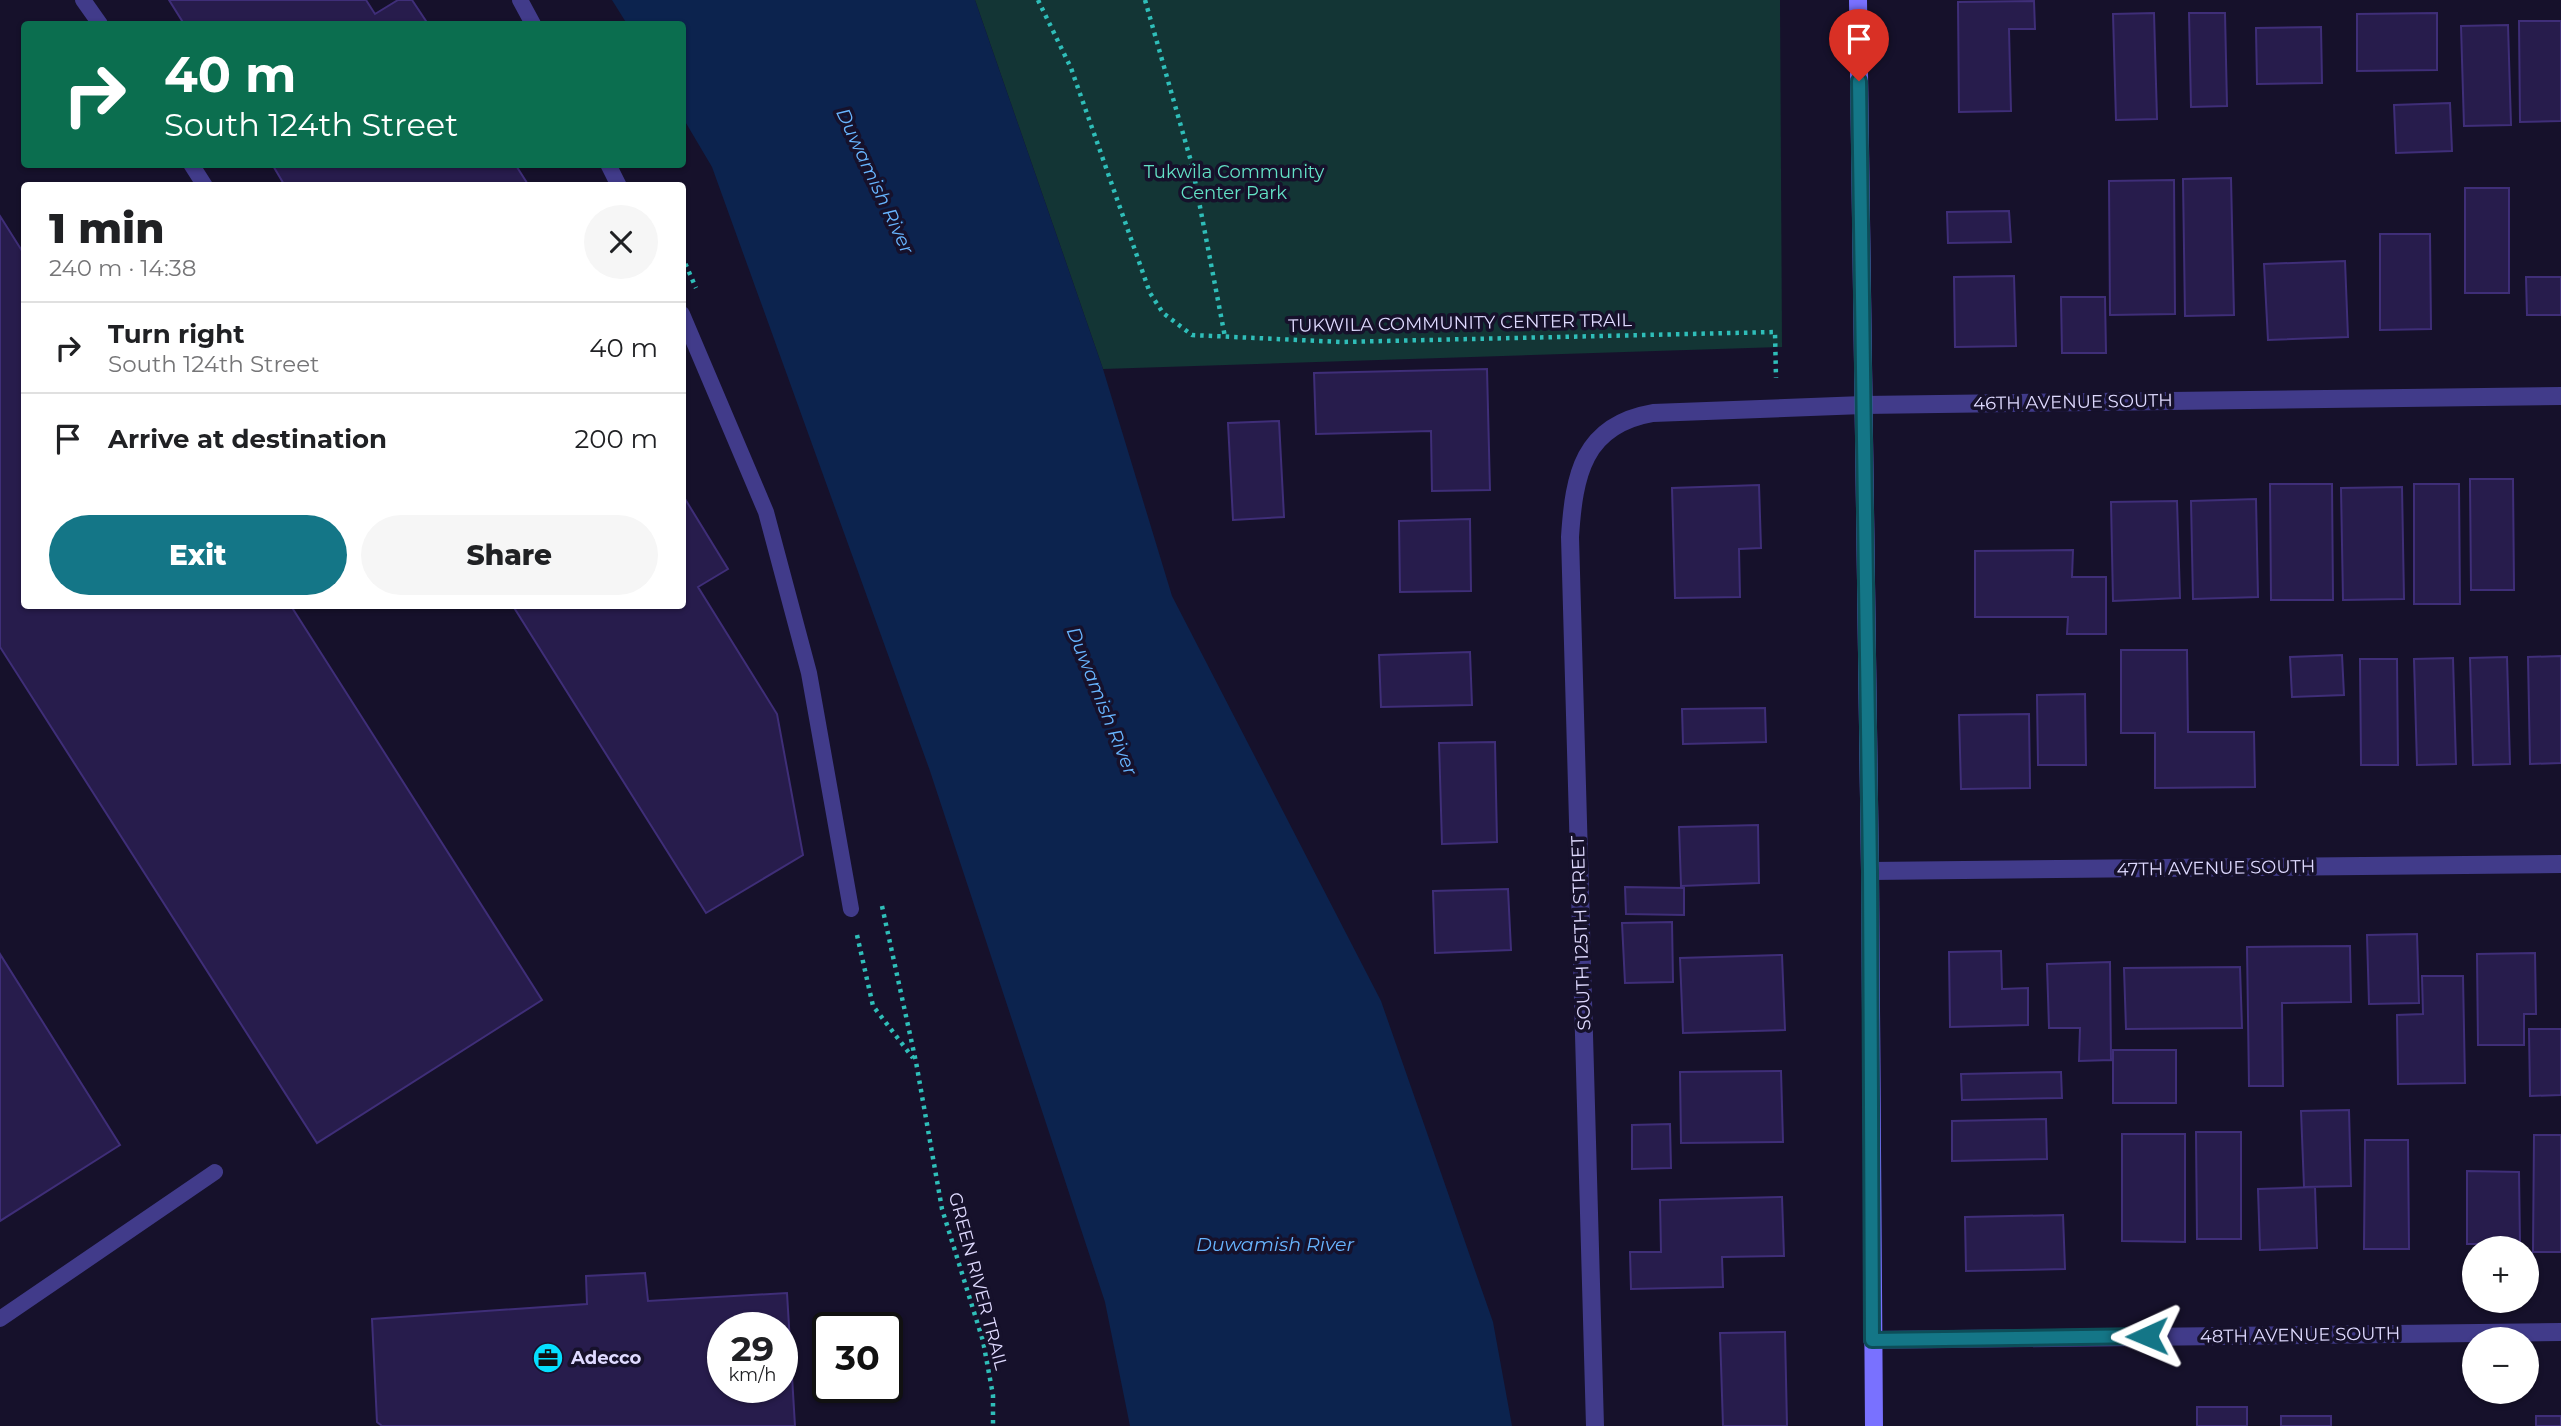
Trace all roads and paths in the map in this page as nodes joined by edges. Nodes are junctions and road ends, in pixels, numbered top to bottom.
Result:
1 (83, 0) edge
2 (520, 0) edge
3 (1038, 0) edge
4 (1145, 0) edge
5 (1858, 0) edge
6 (98, 21) edge
7 (531, 21) edge
8 (686, 323) edge
9 (1225, 337) junction
10 (2561, 396) edge
11 (1863, 405) junction
12 (1777, 408) junction
13 (1594, 443) joint
14 (2561, 864) edge
15 (1870, 871) junction
16 (851, 909) joint
17 (215, 1172) dead end
18 (0, 1319) edge
19 (2561, 1332) edge
20 (1872, 1340) junction
21 (993, 1426) edge
22 (1595, 1426) edge
23 (1874, 1426) edge

1 - 6 lane
2 - 7 lane
3 - 9 path, TUKWILA COMMUNITY CENTER TRAIL
4 - 9 path
5 - 11 street
8 - 16 lane
9 - 12 path, TUKWILA COMMUNITY CENTER TRAIL
10 - 11 street, 46TH AVENUE SOUTH
11 - 12 street, 46TH AVENUE SOUTH
11 - 15 street
12 - 13 street, 46TH AVENUE SOUTH
13 - 22 street, SOUTH 125TH STREET
14 - 15 street, 47TH AVENUE SOUTH
15 - 20 street
16 - 21 path, GREEN RIVER TRAIL
17 - 18 lane
19 - 20 street, 48TH AVENUE SOUTH
20 - 23 street

